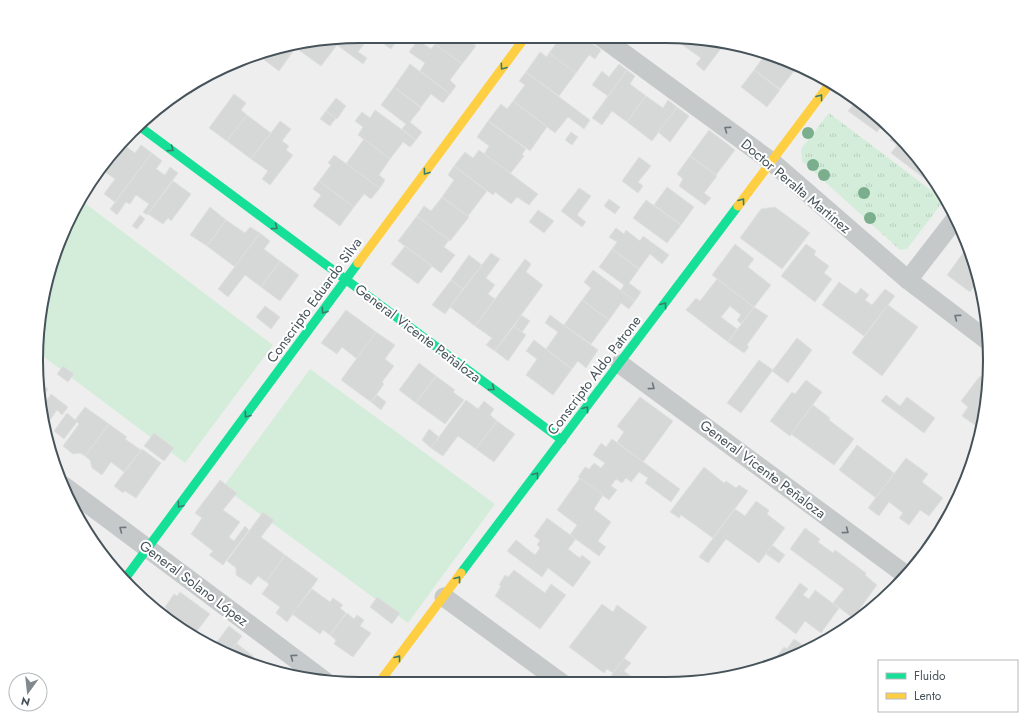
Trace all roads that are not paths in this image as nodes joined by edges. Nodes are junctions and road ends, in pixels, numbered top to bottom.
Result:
1 (521, 43) edge
2 (610, 43) edge
3 (828, 87) edge
4 (143, 129) edge
5 (772, 162) junction
6 (952, 224) edge
7 (347, 279) junction
8 (908, 280) junction
9 (982, 336) edge
10 (620, 364) junction
11 (562, 440) junction
12 (72, 492) edge
13 (148, 549) junction
14 (901, 572) edge
15 (128, 575) edge
16 (444, 597) junction
17 (316, 674) edge
18 (383, 677) edge
19 (553, 677) edge

1 -> 7 street, Conscripto Eduardo Silva
5 -> 2 street, Doctor Peralta Martínez
5 -> 3 street, Conscripto Aldo Patrone
4 -> 7 street, General Vicente Peñaloza
5 - 8 street, Doctor Peralta Martínez
10 -> 5 street, Conscripto Aldo Patrone
6 - 8 street
7 -> 11 street, General Vicente Peñaloza
7 -> 13 street, Conscripto Eduardo Silva
9 -> 8 street, Doctor Peralta Martínez
11 -> 10 street, Conscripto Aldo Patrone
10 -> 14 street, General Vicente Peñaloza
16 -> 11 street, Conscripto Aldo Patrone
13 -> 12 street, General Solano López
13 - 15 street, Conscripto Eduardo Silva
17 -> 13 street, General Solano López
18 -> 16 street, Conscripto Aldo Patrone
16 - 19 street

